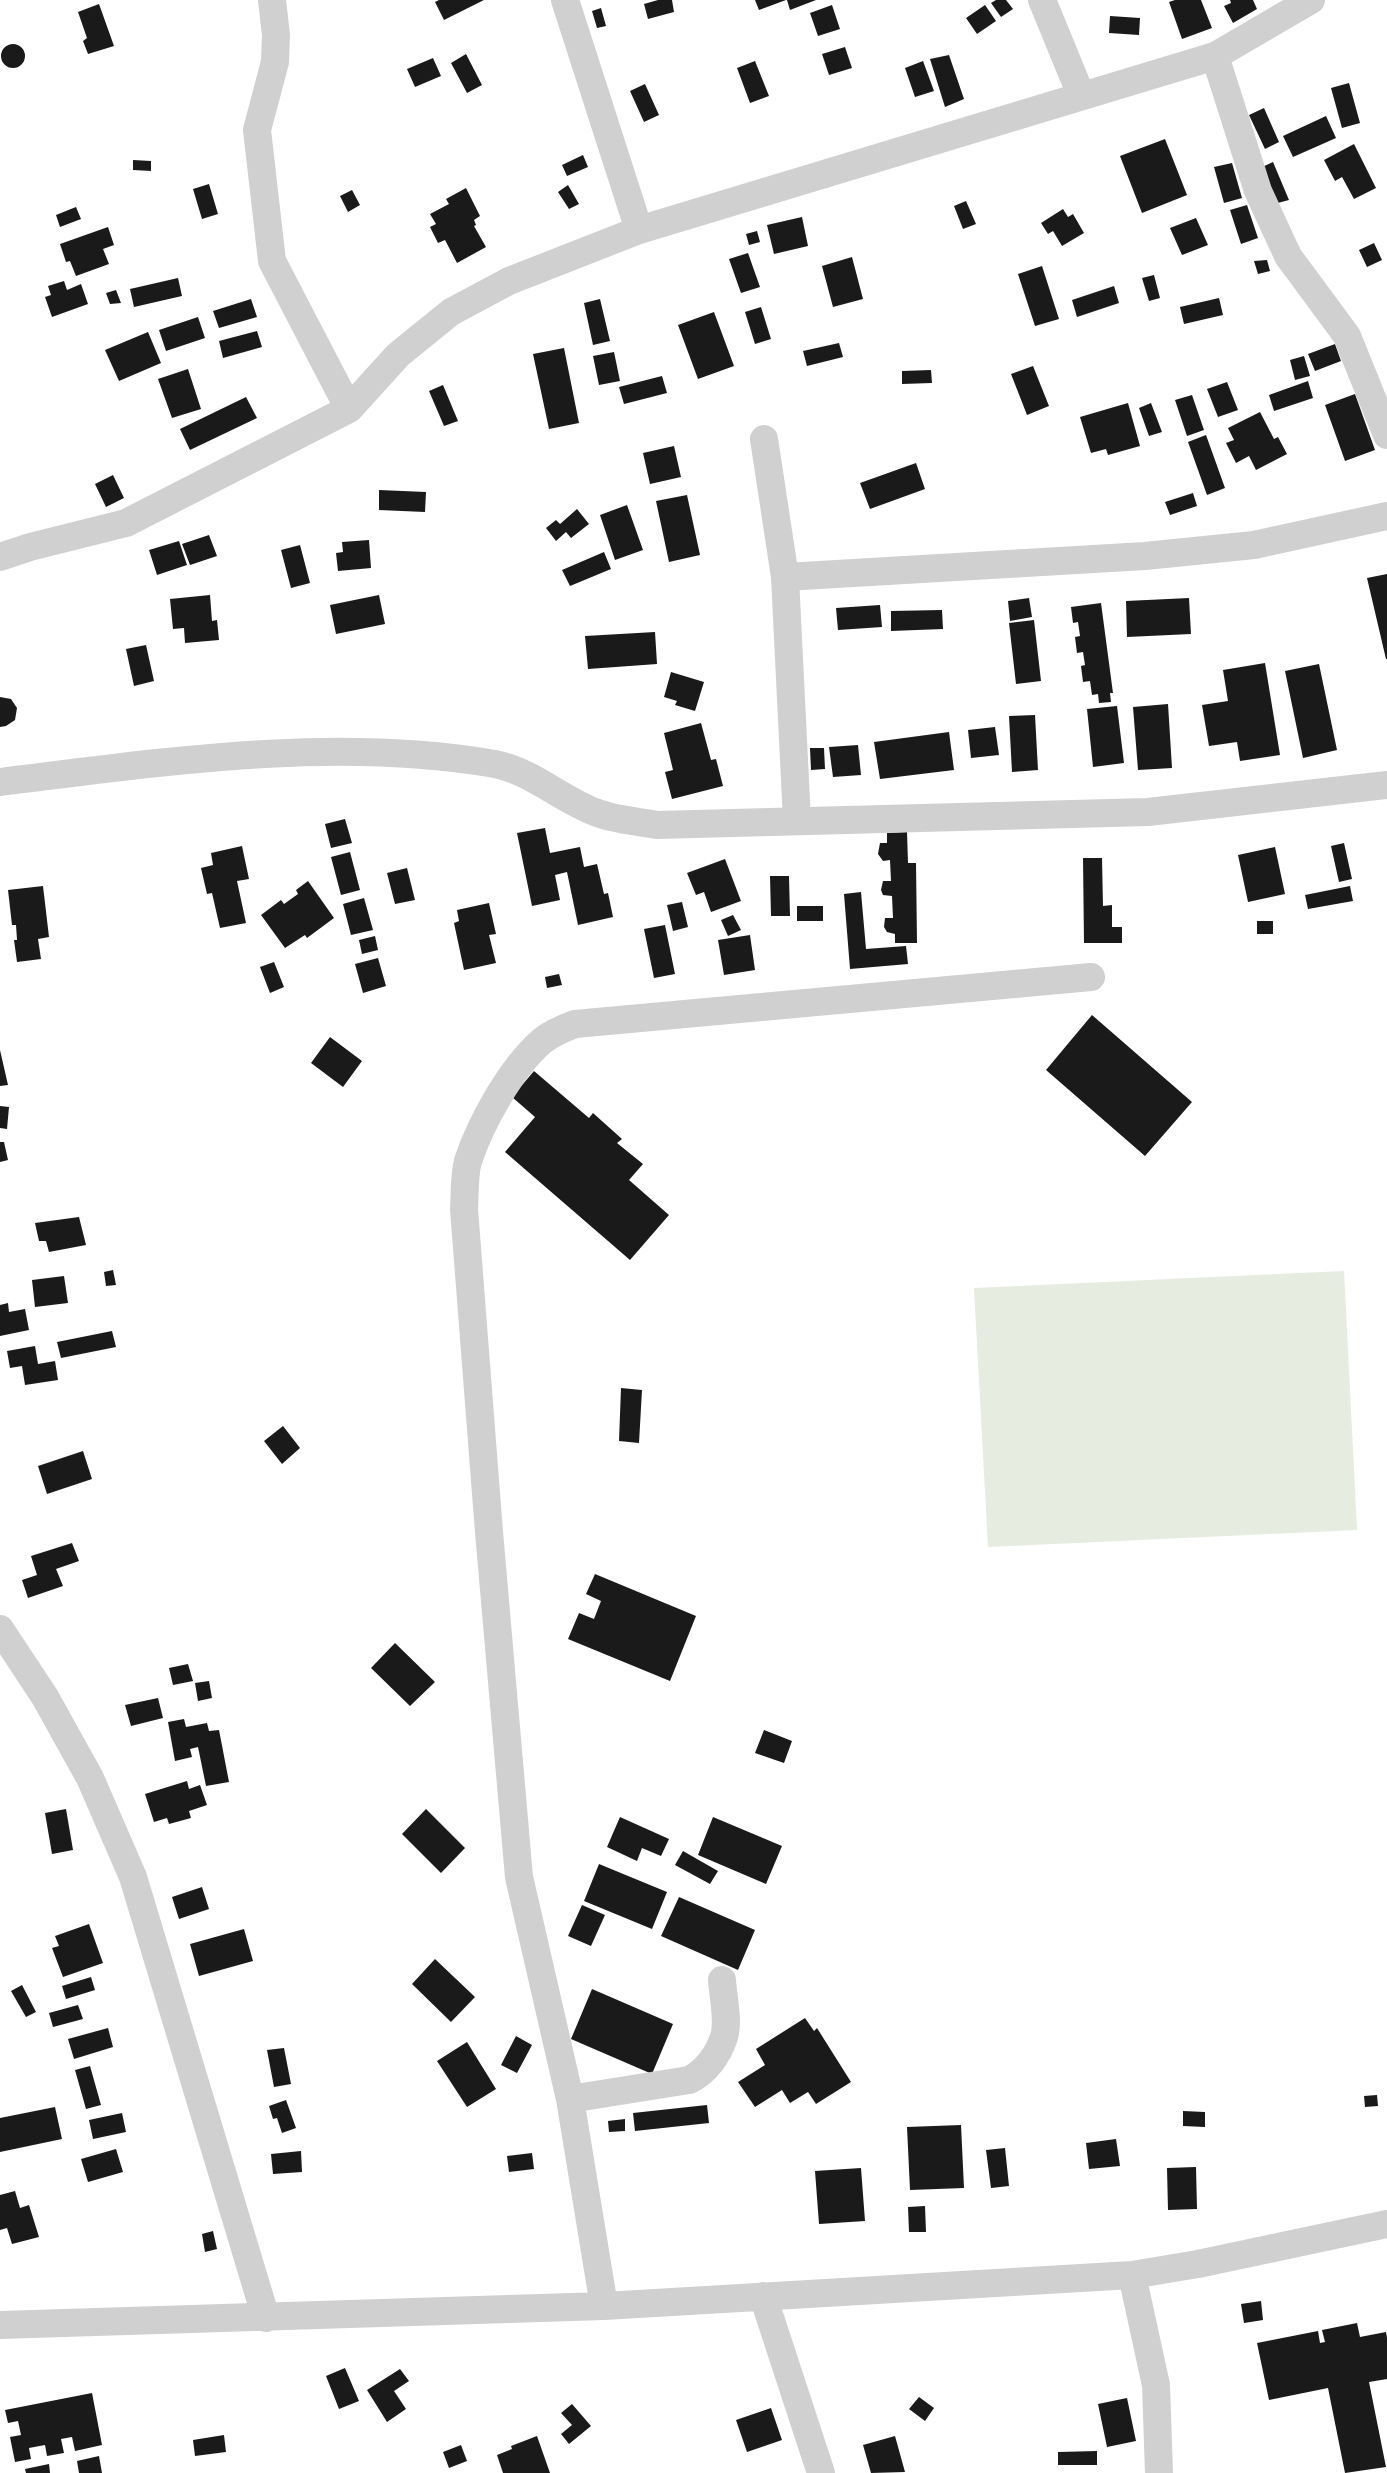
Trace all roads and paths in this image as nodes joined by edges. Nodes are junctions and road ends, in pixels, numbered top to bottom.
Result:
1 (272, 0) edge
2 (565, 0) edge
3 (1042, 0) edge
4 (1311, 0) edge
5 (1215, 56) junction
6 (1081, 95) junction
7 (639, 230) junction
8 (349, 409) junction
9 (1387, 435) edge
10 (764, 439) dead end
11 (1387, 516) edge
12 (0, 557) edge
13 (785, 577) junction
14 (0, 782) edge
15 (1387, 785) edge
16 (797, 821) junction
17 (1091, 977) dead end
18 (0, 1629) edge
19 (722, 1980) dead end
20 (570, 2099) junction
21 (1387, 2224) edge
22 (1132, 2274) junction
23 (763, 2296) junction
24 (604, 2306) junction
25 (266, 2318) junction
26 (0, 2325) edge
27 (821, 2473) edge
28 (1159, 2473) edge

1 - 8 street
2 - 7 street
3 - 6 street
4 - 5 street
5 - 6 street
5 - 9 street
6 - 7 street
7 - 8 street
8 - 12 street
10 - 13 street
11 - 13 street
13 - 16 street
14 - 16 street
15 - 16 street
17 - 20 street
18 - 25 street
19 - 20 street
20 - 24 street
21 - 22 street
22 - 23 street
22 - 28 street
23 - 24 street
23 - 27 street
24 - 25 street
25 - 26 street

